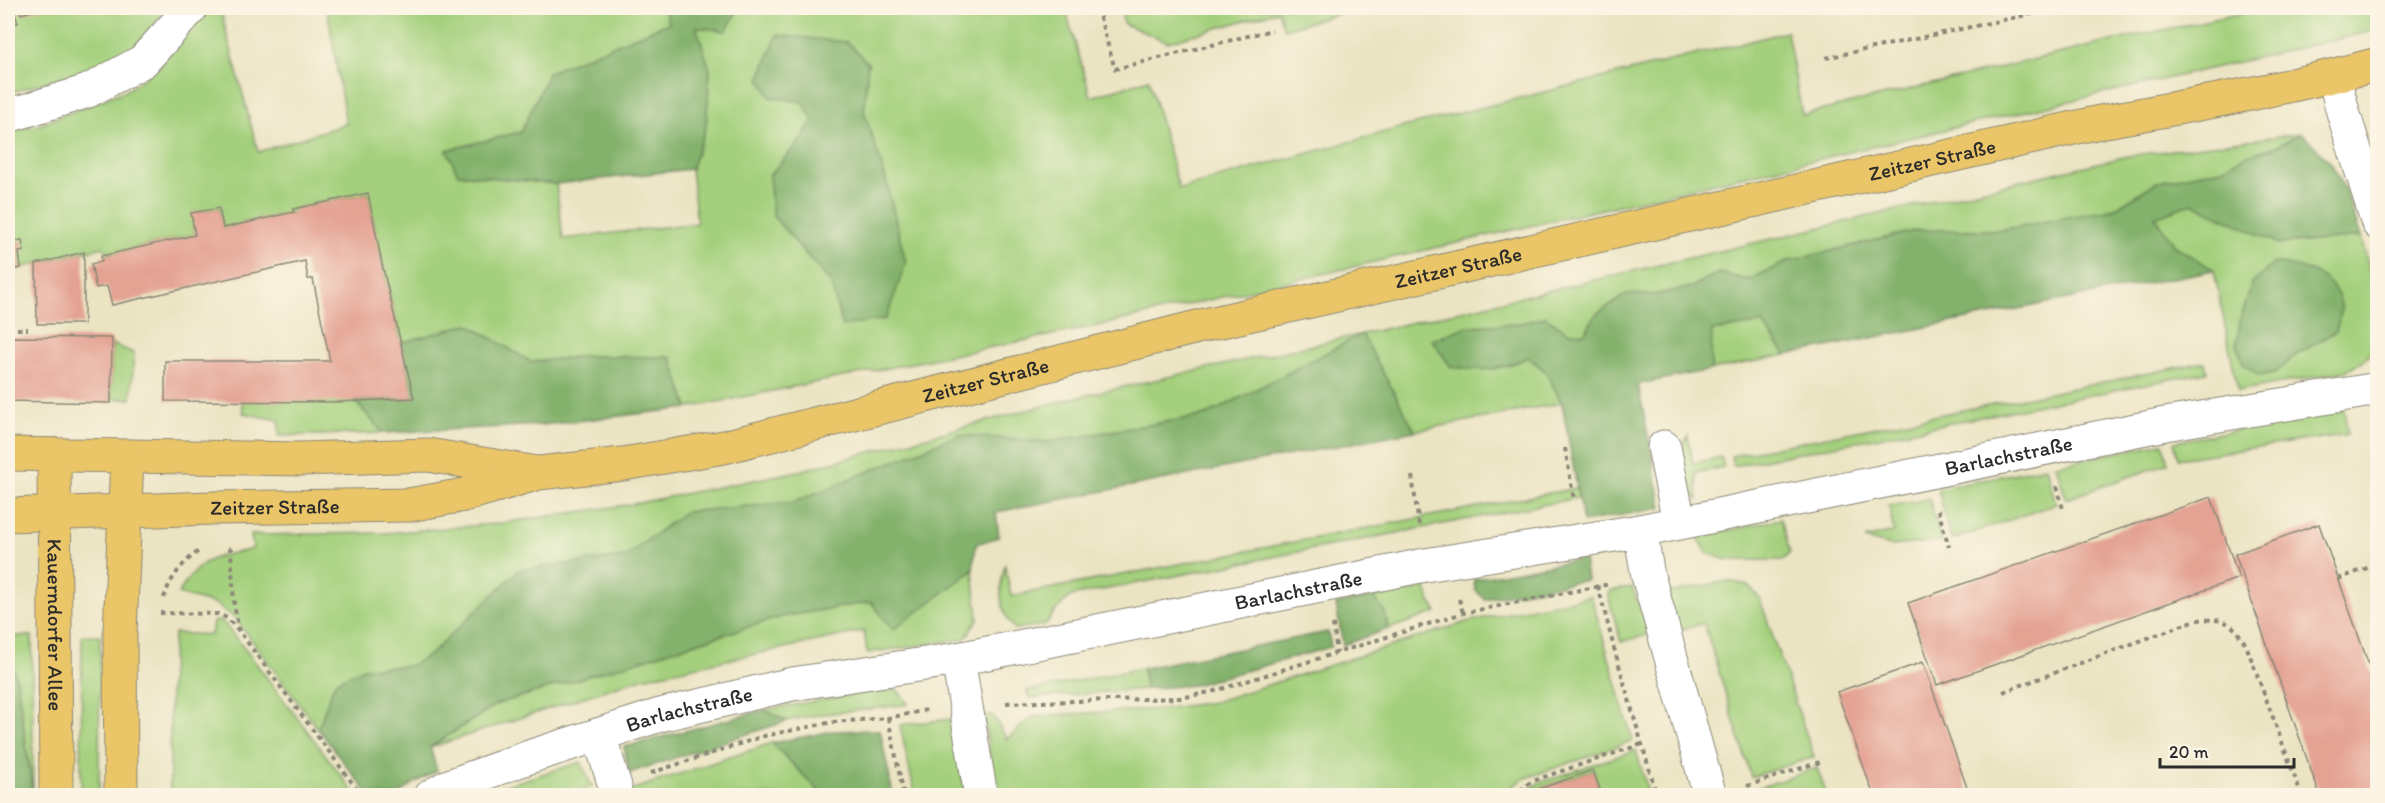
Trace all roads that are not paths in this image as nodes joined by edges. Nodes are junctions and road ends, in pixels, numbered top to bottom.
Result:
1 (191, 8) edge
2 (2378, 64) edge
3 (2334, 76) junction
4 (8, 116) edge
5 (2378, 223) edge
6 (2378, 389) edge
7 (1664, 447) dead end
8 (8, 454) edge
9 (54, 455) junction
10 (127, 456) junction
11 (538, 473) junction
12 (126, 512) junction
13 (8, 515) edge
14 (54, 515) junction
15 (1679, 522) junction
16 (1640, 531) junction
17 (958, 659) junction
18 (599, 735) junction
19 (615, 786) road end
20 (1725, 792) edge
21 (56, 795) edge
22 (121, 795) edge
23 (431, 795) edge
24 (981, 795) edge

1 - 4 street
2 - 3 main road, Zeitzer Straße
3 - 5 street
3 - 11 main road, Zeitzer Straße
6 - 15 street, Barlachstraße
7 - 15 street
8 - 9 main road, Zeitzer Straße
9 - 10 main road, Zeitzer Straße
9 - 14 main road, Kauerndorfer Allee
10 - 11 main road, Zeitzer Straße
10 - 12 main road
11 - 12 main road, Zeitzer Straße
12 - 14 main road, Zeitzer Straße
12 - 22 main road
13 - 14 main road, Zeitzer Straße
14 - 21 main road, Kauerndorfer Allee
15 - 16 street, Barlachstraße
16 - 17 street, Barlachstraße
16 - 20 street
17 - 18 street, Barlachstraße
17 - 24 street
18 - 19 street
18 - 23 street, Barlachstraße

